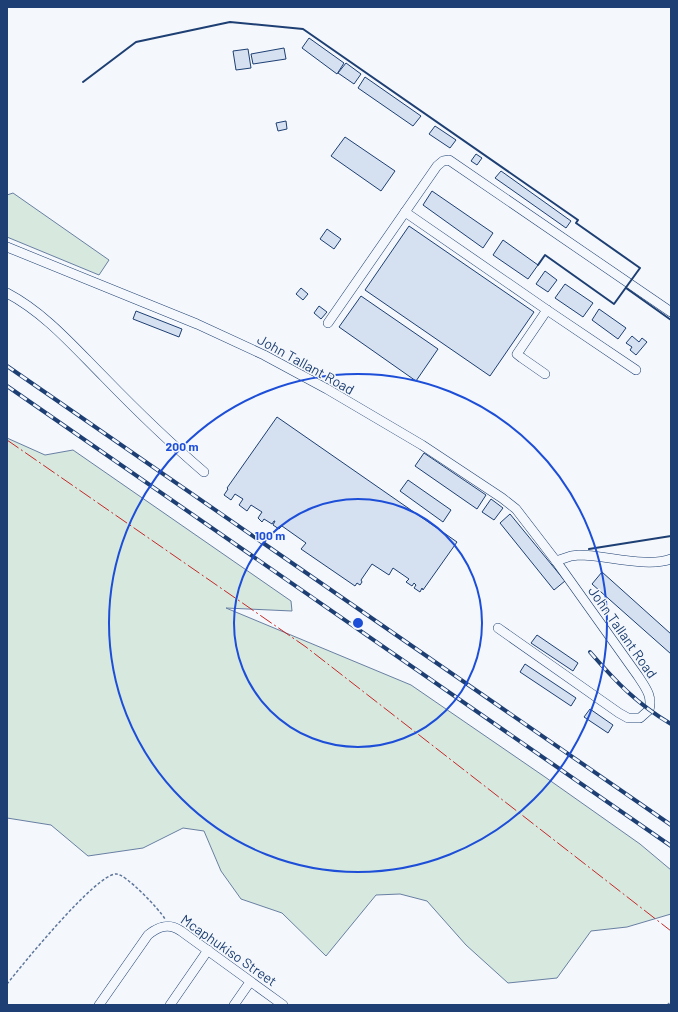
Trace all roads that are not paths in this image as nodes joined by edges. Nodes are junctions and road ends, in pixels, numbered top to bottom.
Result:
1 (405, 212) junction
2 (7, 247) edge
3 (7, 293) edge
4 (546, 310) junction
5 (671, 312) edge
6 (328, 323) dead end
7 (636, 370) dead end
8 (545, 374) dead end
9 (204, 472) dead end
10 (671, 559) edge
11 (556, 561) junction
12 (498, 628) dead end
13 (208, 950) junction
14 (250, 982) junction
15 (99, 1005) edge
16 (170, 1005) edge
17 (234, 1005) edge
18 (283, 1005) edge

1 - 4 street
1 - 5 street
1 - 6 street
2 - 11 street, John Tallant Road
3 - 9 street
4 - 7 street
4 - 8 street
10 - 11 street
11 - 12 street, John Tallant Road
13 - 14 street, Mcaphukiso Street
13 - 15 street, Mcaphukiso Street
13 - 16 street
14 - 17 street
14 - 18 street, Mcaphukiso Street

